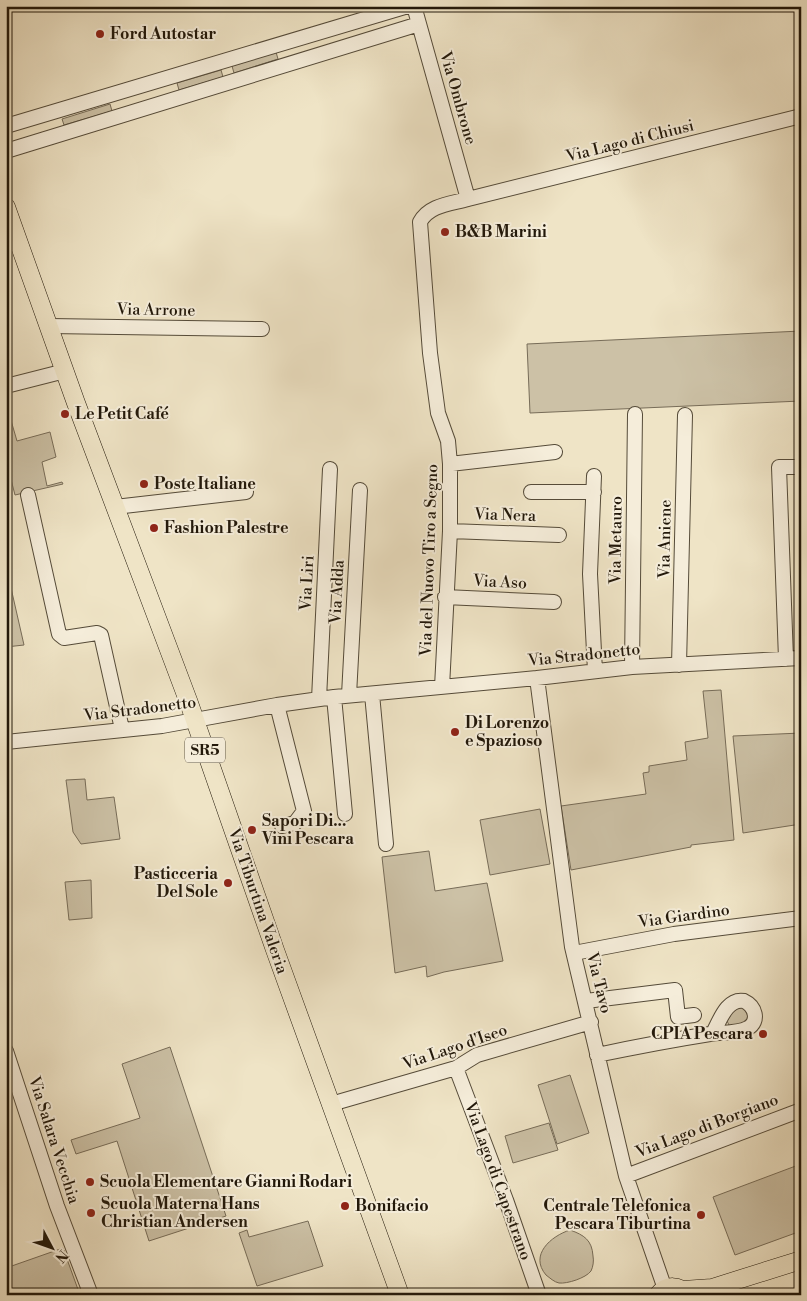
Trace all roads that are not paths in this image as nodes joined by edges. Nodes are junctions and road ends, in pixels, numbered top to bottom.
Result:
1 (408, 6) edge
2 (414, 6) edge
3 (419, 24) junction
4 (326, 31) junction
5 (279, 45) junction
6 (332, 51) junction
7 (223, 61) junction
8 (286, 65) junction
9 (170, 77) junction
10 (230, 82) junction
11 (142, 86) junction
12 (111, 95) junction
13 (176, 98) junction
14 (148, 107) junction
15 (53, 112) junction
16 (118, 116) junction
17 (801, 116) edge
18 (6, 126) edge
19 (59, 134) junction
20 (6, 150) edge
21 (468, 199) junction
22 (6, 207) edge
23 (49, 326) junction
24 (262, 329) dead end
25 (64, 371) junction
26 (6, 386) edge
27 (635, 414) dead end
28 (685, 415) dead end
29 (555, 452) dead end
30 (450, 464) junction
31 (801, 467) edge
32 (330, 469) dead end
33 (594, 476) dead end
34 (360, 490) dead end
35 (246, 492) dead end
36 (531, 492) dead end
37 (594, 492) junction
38 (28, 495) dead end
39 (115, 507) junction
40 (450, 531) junction
41 (559, 535) dead end
42 (445, 597) junction
43 (554, 602) dead end
44 (801, 658) edge
45 (786, 659) junction
46 (679, 665) junction
47 (632, 667) junction
48 (595, 671) junction
49 (537, 678) junction
50 (442, 687) junction
51 (372, 694) junction
52 (349, 695) junction
53 (334, 697) junction
54 (319, 699) junction
55 (277, 705) junction
56 (195, 719) junction
57 (122, 729) junction
58 (6, 742) edge
59 (345, 814) dead end
60 (282, 826) dead end
61 (386, 844) dead end
62 (801, 918) edge
63 (574, 953) junction
64 (586, 1001) junction
65 (694, 1015) dead end
66 (591, 1022) junction
67 (712, 1033) dead end
68 (6, 1051) edge
69 (597, 1055) junction
70 (456, 1068) junction
71 (331, 1104) junction
72 (801, 1110) edge
73 (626, 1176) junction
74 (801, 1260) edge
75 (707, 1291) edge
76 (661, 1292) edge
77 (686, 1292) edge
78 (91, 1295) edge
79 (400, 1295) edge
80 (539, 1295) edge

1 - 4 street
2 - 3 street, Via Ombrone
3 - 6 street
3 - 21 street, Via Ombrone
4 - 5 street
4 - 6 street
5 - 7 street
5 - 8 street
6 - 8 street
7 - 9 street
7 - 10 street
8 - 10 street
9 - 11 street
9 - 13 street
10 - 13 street
11 - 12 street
11 - 14 street
12 - 15 street
12 - 16 street
13 - 14 street
14 - 16 street
15 - 18 street
15 - 19 street
16 - 19 street
17 - 21 street, Via Lago di Chiusi
19 - 20 street
21 - 30 street, Via del Nuovo Tiro a Segno
22 - 23 main road, Via Tiburtina Valeria / SR5
23 - 24 street, Via Arrone
23 - 25 main road, Via Tiburtina Valeria / SR5
25 - 26 street
25 - 39 main road, Via Tiburtina Valeria / SR5
27 - 47 street, Via Metauro
28 - 46 street, Via Aniene
29 - 30 street
30 - 40 street, Via del Nuovo Tiro a Segno
31 - 45 street
32 - 54 street, Via Liri
33 - 37 street
34 - 52 street, Via Adda
35 - 39 street
36 - 37 street
37 - 48 street
38 - 57 street
39 - 56 main road, Via Tiburtina Valeria / SR5
40 - 41 street, Via Nera
40 - 42 street, Via del Nuovo Tiro a Segno
42 - 43 street, Via Aso
42 - 50 street, Via del Nuovo Tiro a Segno
44 - 45 street, Via Stradonetto
45 - 46 street, Via Stradonetto
46 - 47 street, Via Stradonetto
47 - 48 street, Via Stradonetto
48 - 49 street, Via Stradonetto
49 - 50 street, Via Stradonetto
49 - 63 street, Via Tavo
50 - 51 street, Via Stradonetto
51 - 52 street, Via Stradonetto
51 - 61 street
52 - 53 street, Via Stradonetto
53 - 54 street, Via Stradonetto
53 - 59 street
54 - 55 street, Via Stradonetto
55 - 56 street, Via Stradonetto
55 - 60 street
56 - 57 street, Via Stradonetto
56 - 71 main road, Via Tiburtina Valeria / SR5
57 - 58 street, Via Stradonetto
62 - 63 street, Via Giardino
63 - 64 street, Via Tavo
64 - 65 street
64 - 66 street, Via Tavo
66 - 69 street, Via Tavo
66 - 70 street, Via Lago d'Iseo
67 - 69 street
68 - 78 street, Via Salara Vecchia
69 - 73 street, Via Tavo
70 - 71 street, Via Lago d'Iseo
70 - 80 street, Via Lago di Capestrano
71 - 79 main road, Via Tiburtina Valeria / SR5
72 - 73 street, Via Lago di Borgiano
73 - 76 street, Via Tavo
74 - 75 main road
75 - 77 main road
76 - 77 main road

